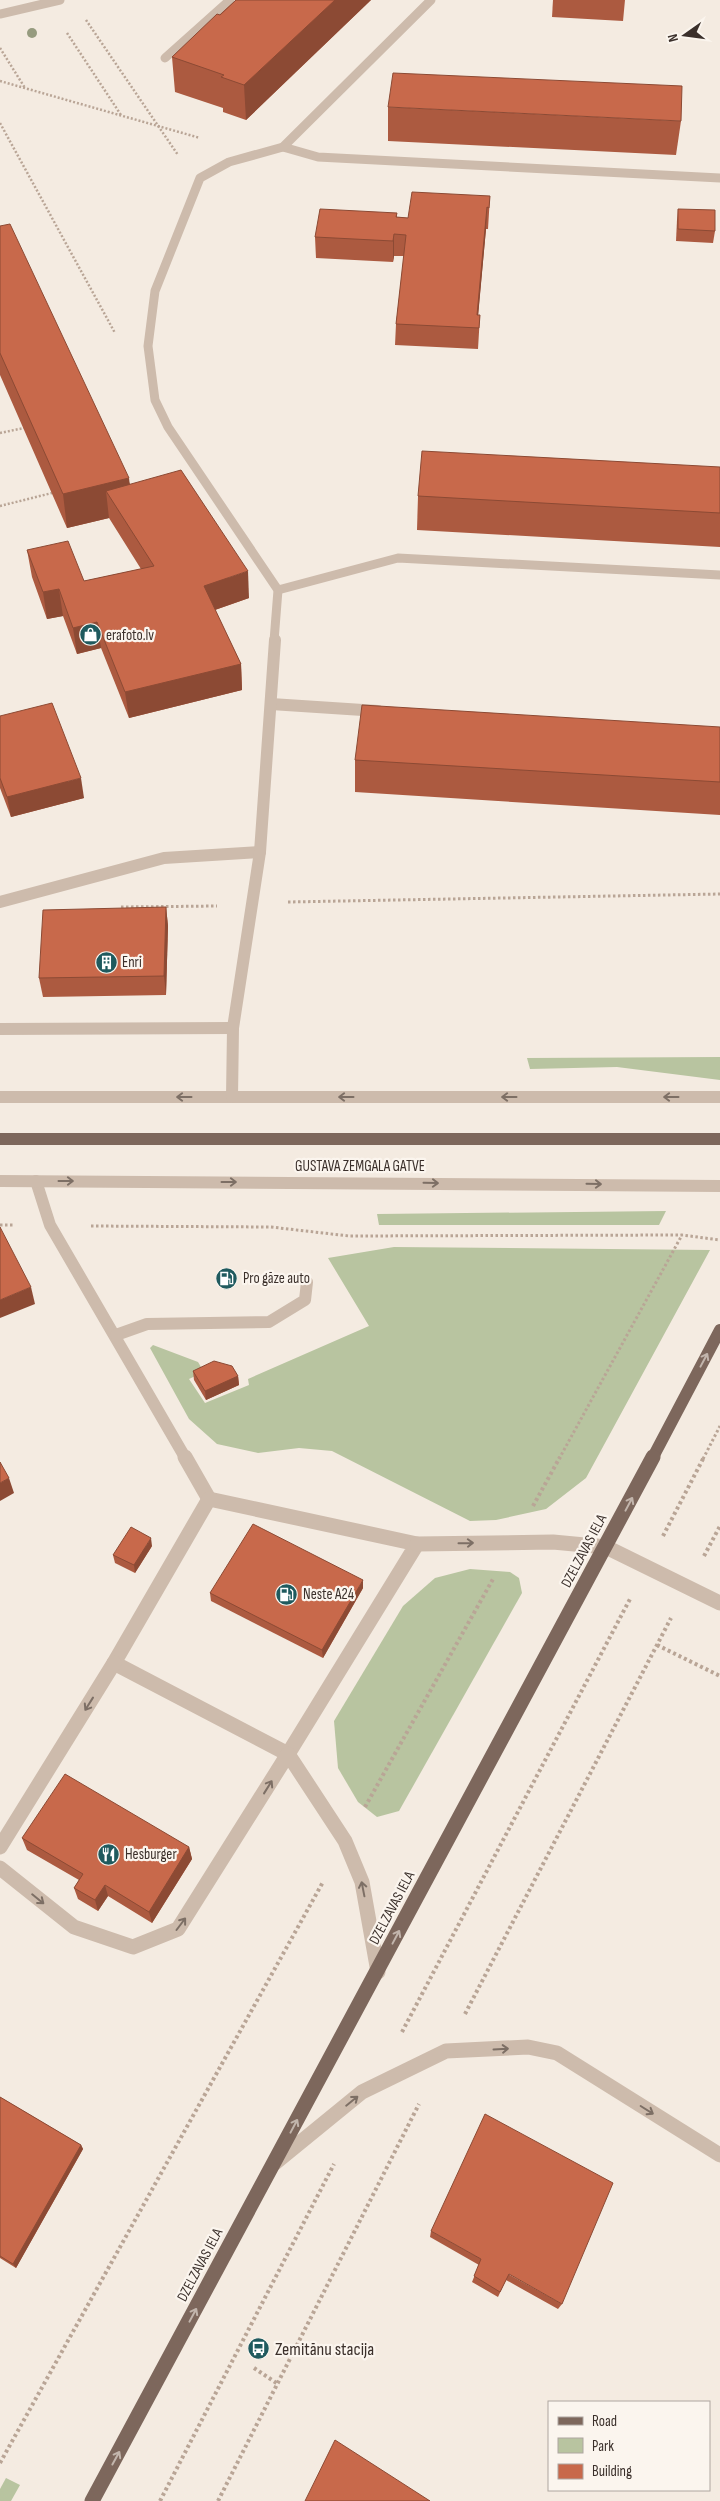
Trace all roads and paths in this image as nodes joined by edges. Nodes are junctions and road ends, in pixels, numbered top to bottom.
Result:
1 (60, 0) edge
2 (230, 0) edge
3 (431, 0) edge
4 (47, 3) junction
5 (81, 13) dead end
6 (0, 14) edge
7 (0, 48) edge
8 (165, 58) dead end
9 (0, 81) edge
10 (25, 88) junction
11 (121, 116) junction
12 (0, 123) edge
13 (158, 126) junction
14 (283, 147) junction
15 (247, 157) junction
16 (200, 178) junction
17 (720, 178) edge
18 (115, 333) dead end
19 (24, 428) edge
20 (0, 433) edge
21 (52, 493) edge
22 (0, 506) edge
23 (720, 575) edge
24 (278, 590) junction
25 (271, 704) junction
26 (388, 711) edge
27 (260, 852) junction
28 (720, 894) edge
29 (0, 902) edge
30 (251, 906) junction
31 (113, 908) edge
32 (233, 1028) junction
33 (0, 1029) edge
34 (0, 1097) edge
35 (720, 1097) edge
36 (232, 1098) junction
37 (0, 1139) edge
38 (720, 1139) edge
39 (36, 1181) junction
40 (0, 1182) edge
41 (720, 1186) edge
42 (0, 1225) edge
43 (50, 1226) junction
44 (720, 1240) edge
45 (307, 1282) dead end
46 (720, 1330) edge
47 (116, 1335) junction
48 (720, 1426) edge
49 (209, 1499) junction
50 (417, 1544) junction
51 (606, 1547) junction
52 (648, 1566) junction
53 (720, 1602) edge
54 (657, 1645) dead end
55 (114, 1662) junction
56 (720, 1676) edge
57 (288, 1754) junction
58 (0, 1847) edge
59 (0, 1868) edge
60 (378, 1972) junction
61 (401, 2034) dead end
62 (720, 2155) edge
63 (337, 2158) dead end
64 (273, 2165) junction
65 (254, 2368) dead end
66 (278, 2384) dead end
67 (38, 2396) dead end
68 (0, 2463) edge
69 (92, 2501) edge
70 (160, 2501) edge

1 - 4 street
2 - 8 street
3 - 14 street
4 - 6 street
4 - 11 path
5 - 13 path
7 - 10 path
9 - 10 path
10 - 11 path
11 - 13 path
12 - 18 path
13 - 15 path
13 - 16 path
14 - 15 street
14 - 17 street
15 - 16 street
16 - 24 street
19 - 20 path
21 - 22 path
23 - 24 street
24 - 25 street
25 - 26 street
25 - 27 street
27 - 29 street
27 - 30 street
28 - 30 path
30 - 31 path
30 - 32 street
32 - 33 street
32 - 36 street
36 -> 34 street
35 -> 36 street
37 - 38 main road, GUSTAVA ZEMGALA GATVE
39 - 40 street, GUSTAVA ZEMGALA GATVE
39 -> 41 street, GUSTAVA ZEMGALA GATVE
39 - 43 street
42 - 43 path
43 - 44 path
43 - 47 street
45 - 47 street
51 -> 46 main road, DZELZAVAS IELA
47 - 49 street
48 - 52 path
49 - 50 street
49 - 55 street
50 -> 51 street
50 - 57 street
51 - 52 street
60 -> 51 main road, DZELZAVAS IELA
52 - 53 street
52 - 61 path
54 - 56 path
55 - 57 street
55 -> 58 street
59 -> 57 street
60 -> 57 street
64 -> 60 main road, DZELZAVAS IELA
64 -> 62 street
63 - 70 path
69 -> 64 main road, DZELZAVAS IELA
65 - 66 path
67 - 68 path

